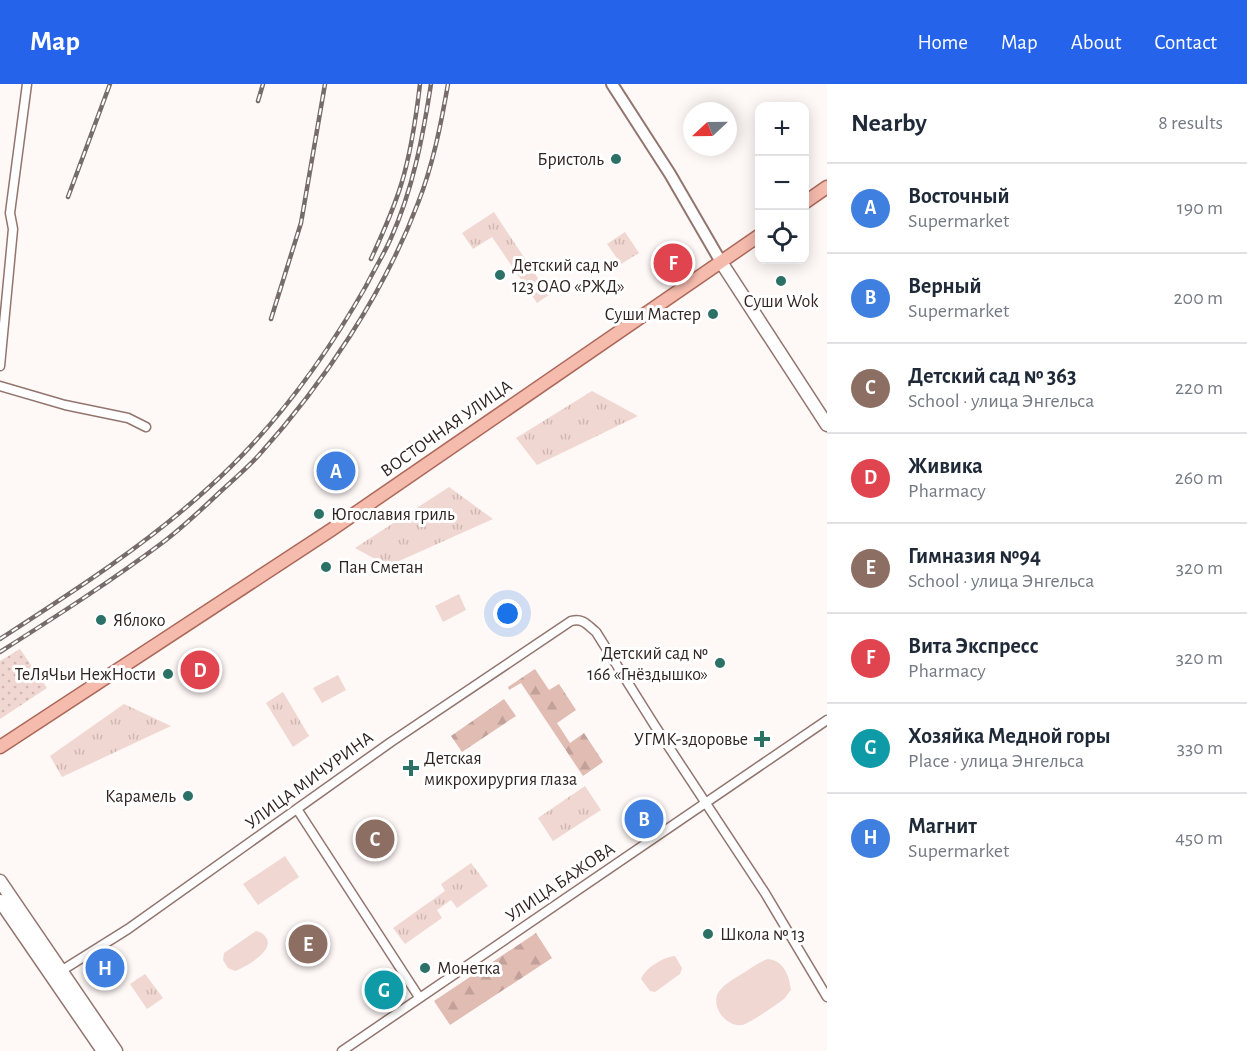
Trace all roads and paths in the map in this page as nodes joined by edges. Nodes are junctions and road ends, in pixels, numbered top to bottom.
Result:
1 (27, 84) edge
2 (612, 84) edge
3 (827, 187) edge
4 (809, 200) edge
5 (755, 238) edge
6 (721, 262) junction
7 (0, 366) edge
8 (0, 386) edge
9 (827, 425) edge
10 (146, 427) dead end
11 (827, 720) edge
12 (0, 747) edge
13 (706, 803) junction
14 (297, 809) junction
15 (0, 881) edge
16 (0, 901) edge
17 (61, 971) junction
18 (827, 997) edge
19 (419, 998) junction
20 (103, 1051) edge
21 (116, 1051) edge
22 (342, 1051) edge

1 - 7 street
2 - 6 street
3 - 4 main road
5 - 6 main road, ВОСТОЧНАЯ УЛИЦА
6 - 9 main road
6 - 12 main road, ВОСТОЧНАЯ УЛИЦА
8 - 10 street
11 - 13 street, УЛИЦА БАЖОВА
13 - 14 street, УЛИЦА МИЧУРИНА
13 - 18 street
13 - 19 street, УЛИЦА БАЖОВА
14 - 17 street, УЛИЦА МИЧУРИНА
14 - 19 street
15 - 17 main road
16 - 20 main road
17 - 21 main road
19 - 22 street, УЛИЦА БАЖОВА

